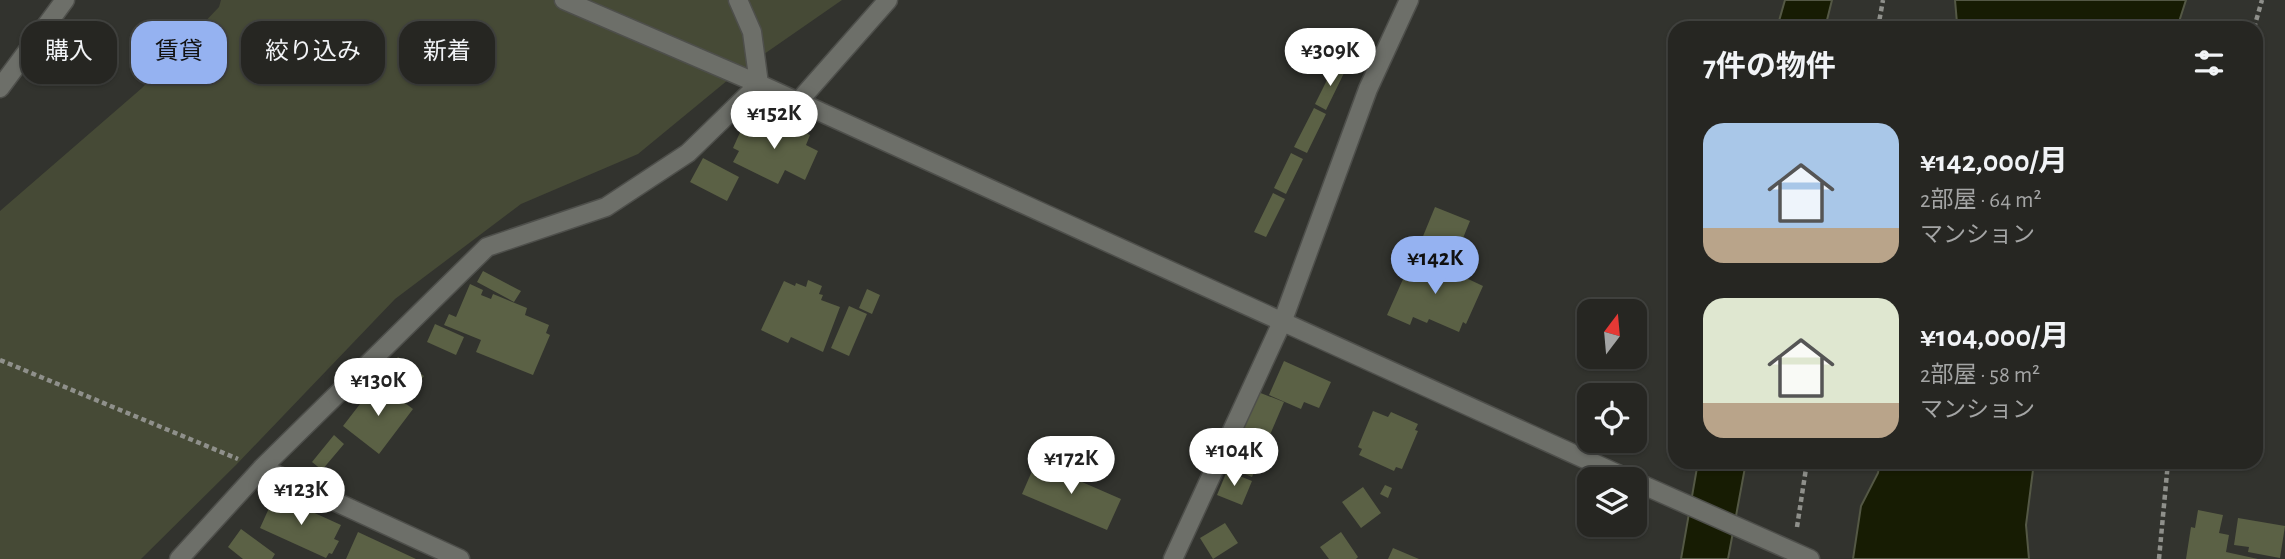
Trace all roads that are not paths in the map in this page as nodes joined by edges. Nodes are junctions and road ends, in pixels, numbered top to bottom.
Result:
1 (65, 0) edge
2 (564, 0) edge
3 (738, 0) edge
4 (888, 0) edge
5 (1409, 0) edge
6 (759, 84) junction
7 (0, 88) edge
8 (798, 102) junction
9 (1283, 320) junction
10 (1605, 467) edge
11 (262, 468) junction
12 (1647, 487) edge
13 (1803, 556) edge
14 (179, 559) edge
15 (460, 559) edge
16 (1173, 559) edge

1 - 7 street
2 - 6 street
3 - 6 street
4 - 8 street
5 - 9 street
6 - 8 street
6 - 11 street
8 - 9 street
9 - 10 street
9 - 16 street
11 - 14 street
11 - 15 street
12 - 13 street

